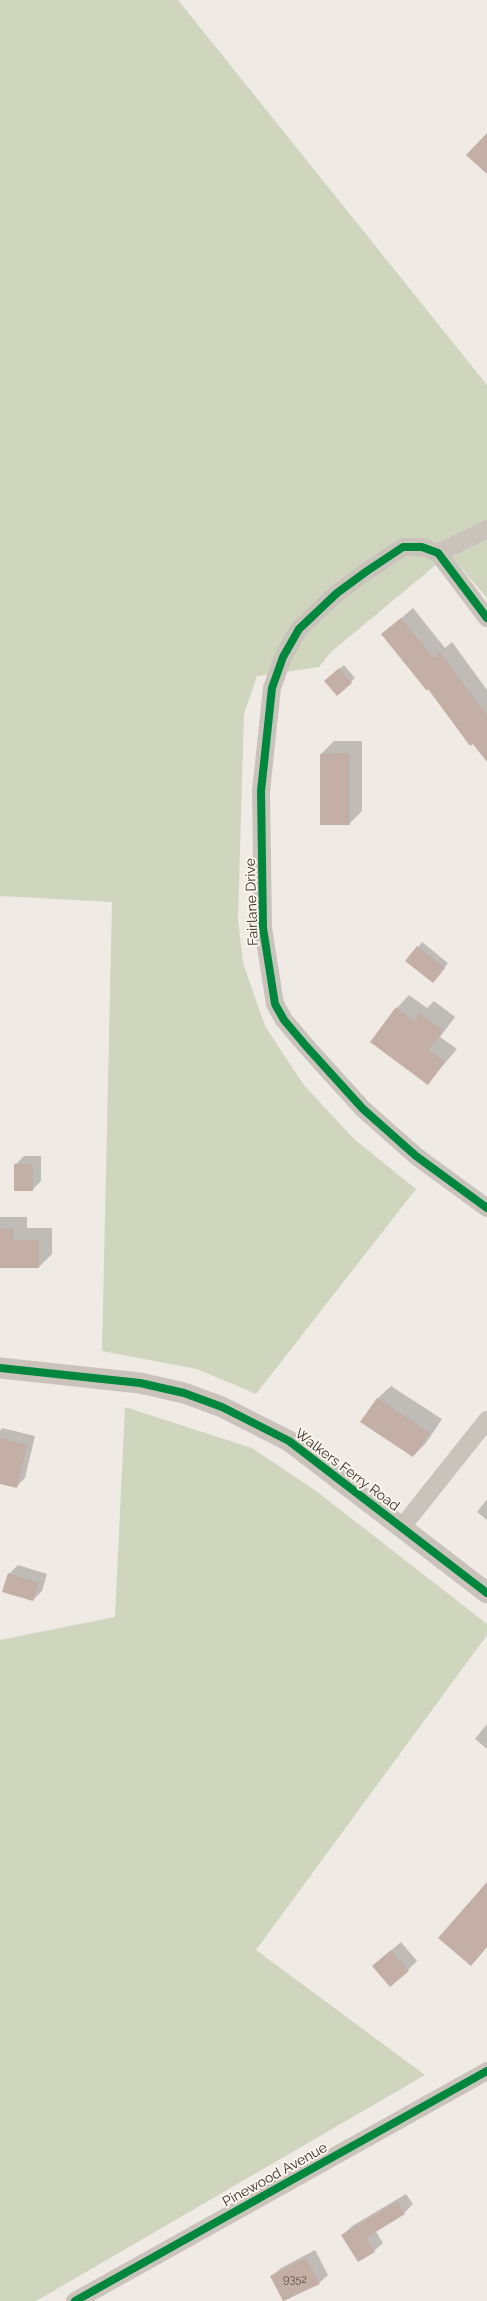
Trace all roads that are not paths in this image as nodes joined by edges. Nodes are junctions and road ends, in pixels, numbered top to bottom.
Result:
1 (487, 529) edge
2 (438, 553) junction
3 (487, 618) edge
4 (487, 1208) edge
5 (0, 1368) edge
6 (487, 1420) edge
7 (402, 1527) junction
8 (487, 1593) edge
9 (487, 2071) edge
10 (75, 2301) edge

1 - 2 street
2 - 3 street
2 - 4 street, Fairlane Drive
5 - 7 street, Walkers Ferry Road
6 - 7 street
7 - 8 street, Walkers Ferry Road
9 - 10 street, Pinewood Avenue

